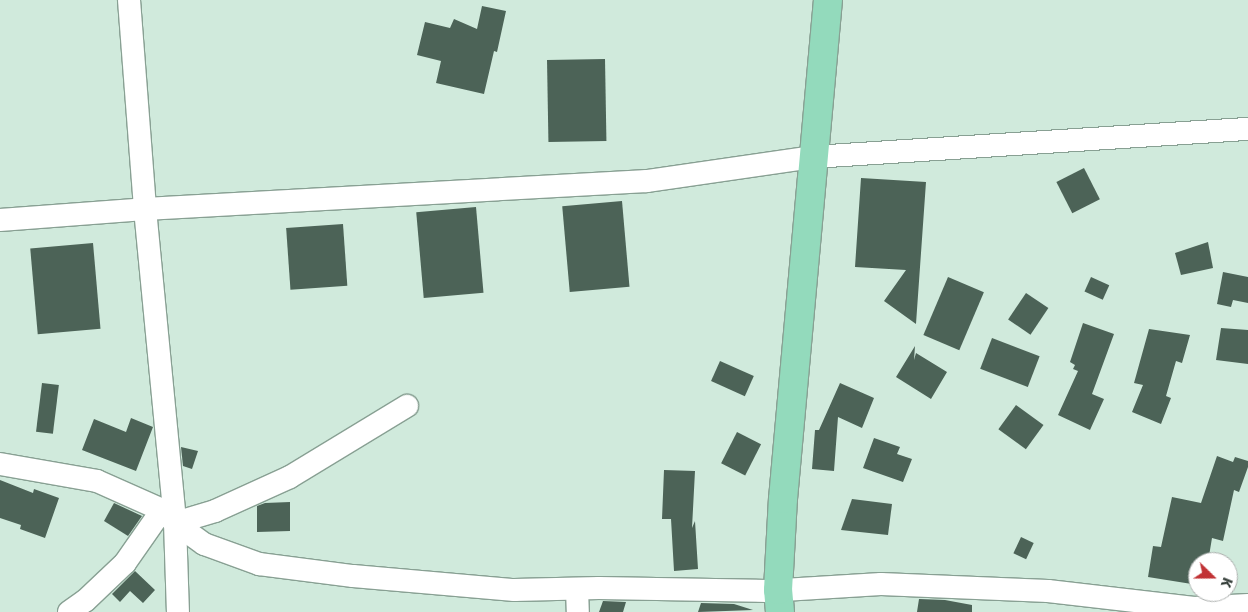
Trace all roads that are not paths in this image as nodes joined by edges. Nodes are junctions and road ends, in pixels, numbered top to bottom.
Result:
1 (129, 0) edge
2 (828, 0) edge
3 (1248, 129) edge
4 (813, 158) junction
5 (145, 209) junction
6 (0, 220) edge
7 (407, 406) dead end
8 (0, 464) edge
9 (169, 517) junction
10 (577, 589) junction
11 (779, 601) edge
12 (1248, 605) edge
13 (1193, 610) edge
14 (69, 612) edge
15 (178, 612) edge
16 (578, 612) edge

1 - 5 street
2 - 4 main road
3 - 4 street
4 - 5 street
4 - 11 main road
5 - 6 street
5 - 9 street
7 - 9 street
8 - 9 street
9 - 10 street
9 - 14 street
9 - 15 street
10 - 11 street
10 - 16 street
11 - 13 street
12 - 13 street

